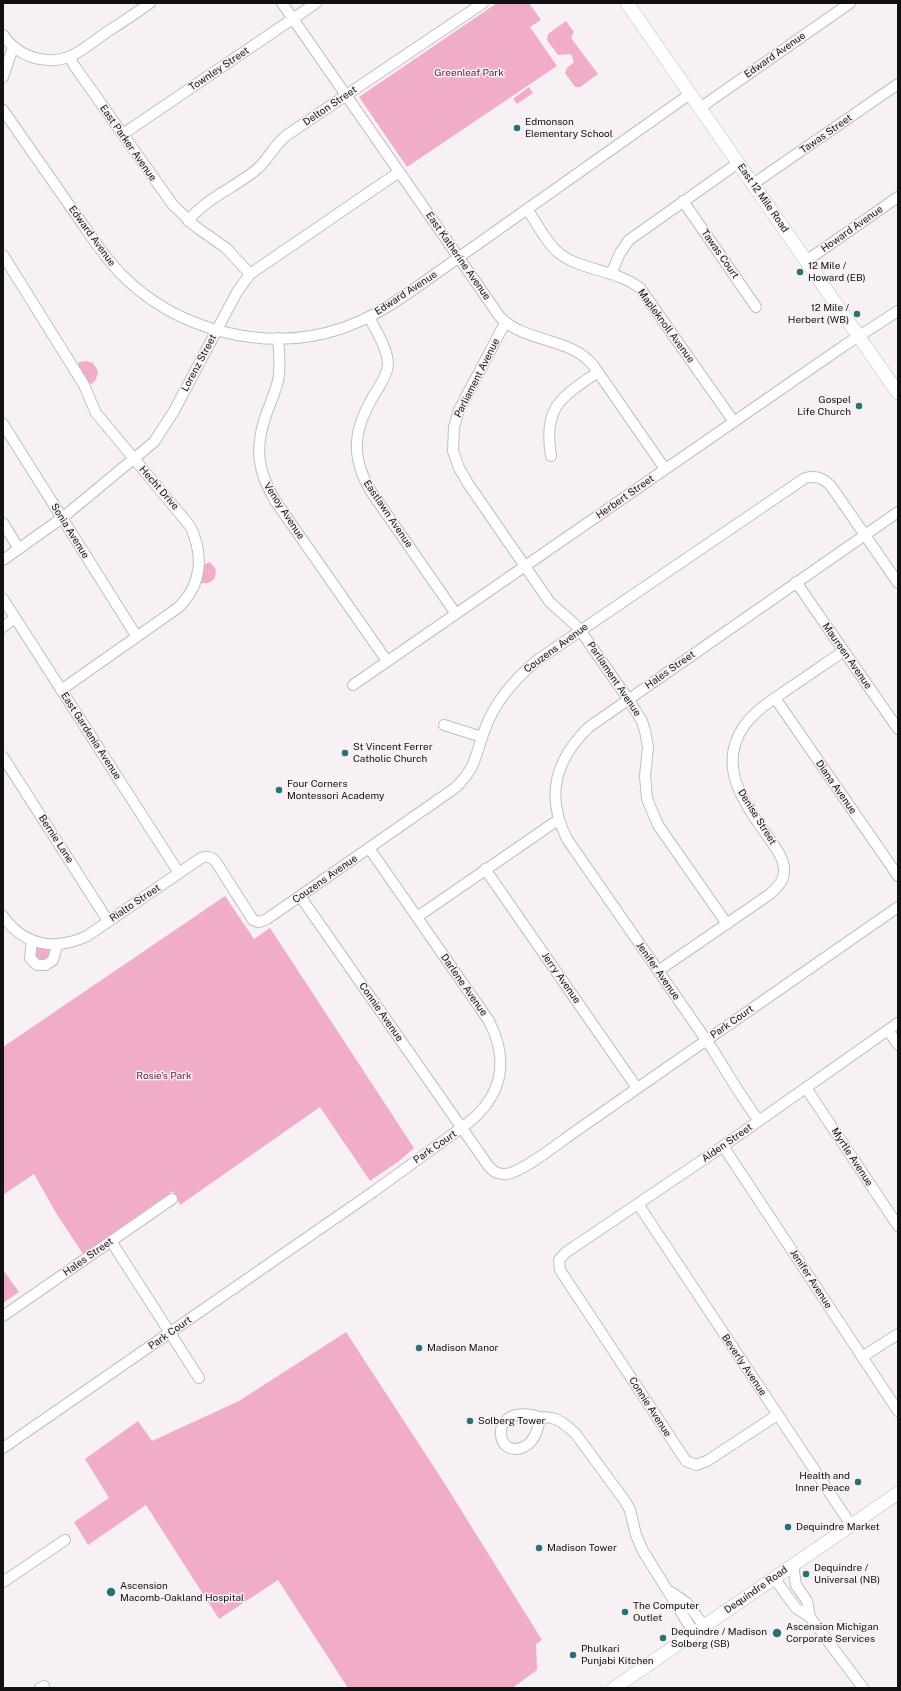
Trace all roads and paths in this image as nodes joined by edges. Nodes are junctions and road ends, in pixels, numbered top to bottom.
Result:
1 (150, 3) edge
2 (282, 3) edge
3 (316, 3) edge
4 (483, 3) edge
5 (627, 3) edge
6 (850, 3) edge
7 (293, 19) junction
8 (3, 35) edge
9 (13, 47) junction
10 (70, 56) junction
11 (3, 77) edge
12 (898, 84) edge
13 (690, 94) junction
14 (346, 96) junction
15 (700, 108) junction
16 (3, 110) edge
17 (122, 134) junction
18 (738, 163) junction
19 (399, 172) junction
20 (753, 184) junction
21 (898, 197) edge
22 (683, 201) junction
23 (527, 209) junction
24 (188, 221) junction
25 (3, 255) edge
26 (459, 257) junction
27 (806, 261) junction
28 (250, 274) junction
29 (611, 274) junction
30 (756, 307) dead end
31 (898, 311) edge
32 (369, 317) junction
33 (505, 323) junction
34 (216, 330) junction
35 (859, 337) junction
36 (278, 338) junction
37 (598, 372) junction
38 (898, 393) edge
39 (734, 422) junction
40 (3, 424) edge
41 (551, 456) dead end
42 (134, 459) junction
43 (665, 469) junction
44 (898, 512) edge
45 (62, 518) junction
46 (3, 523) edge
47 (865, 535) junction
48 (20, 549) junction
49 (3, 560) edge
50 (525, 566) junction
51 (796, 582) junction
52 (898, 583) edge
53 (3, 599) edge
54 (456, 614) junction
55 (15, 618) junction
56 (3, 627) edge
57 (580, 630) junction
58 (137, 638) junction
59 (844, 651) junction
60 (387, 661) junction
61 (353, 685) dead end
62 (61, 690) junction
63 (775, 698) junction
64 (628, 699) junction
65 (444, 725) dead end
66 (898, 729) edge
67 (482, 737) junction
68 (3, 757) edge
69 (558, 820) junction
70 (369, 848) junction
71 (485, 869) junction
72 (179, 873) junction
73 (898, 876) edge
74 (300, 896) junction
75 (898, 907) edge
76 (3, 916) edge
77 (417, 917) junction
78 (108, 921) junction
79 (259, 922) joint
80 (727, 924) junction
81 (32, 940) junction
82 (57, 944) junction
83 (658, 972) junction
84 (898, 1023) edge
85 (888, 1030) junction
86 (706, 1040) junction
87 (898, 1045) edge
88 (637, 1088) junction
89 (806, 1088) junction
90 (759, 1121) junction
91 (461, 1128) junction
92 (723, 1146) junction
93 (172, 1199) dead end
94 (638, 1204) junction
95 (898, 1226) edge
96 (111, 1241) junction
97 (558, 1264) joint
98 (3, 1316) edge
99 (170, 1333) junction
100 (898, 1334) edge
101 (862, 1357) junction
102 (199, 1378) dead end
103 (898, 1411) edge
104 (778, 1415) junction
105 (540, 1418) dead end
106 (3, 1448) edge
107 (898, 1493) edge
108 (851, 1525) junction
109 (65, 1540) dead end
110 (793, 1565) junction
111 (774, 1578) junction
112 (3, 1582) edge
113 (810, 1617) junction
114 (699, 1629) junction
115 (614, 1688) edge
116 (863, 1688) edge

1 - 10 street
2 - 7 street, East Katherine Avenue
3 - 7 street, Townley Street
4 - 14 street, Delton Street
5 - 13 main road, East 12 Mile Road
6 - 15 street, Edward Avenue
7 - 14 street, East Katherine Avenue
7 - 17 street, Townley Street
8 - 9 street
9 - 10 street
9 - 11 street
10 - 17 street, East Parker Avenue
12 - 20 street, Tawas Street
13 - 15 main road, East 12 Mile Road
13 - 23 street, Edward Avenue
14 - 19 street, East Katherine Avenue
14 - 24 street, Delton Street
15 - 18 main road, East 12 Mile Road
16 - 34 street, Edward Avenue
17 - 24 street, East Parker Avenue
18 - 20 main road, East 12 Mile Road
18 - 22 street
19 - 26 street, East Katherine Avenue
19 - 28 street, Lorenz Street
20 - 27 main road, East 12 Mile Road
21 - 27 street, Howard Avenue
22 - 29 street
22 - 30 street, Tawas Court
23 - 26 street, Edward Avenue
23 - 29 street, Mapleknoll Avenue
24 - 28 street, East Parker Avenue
25 - 42 street, Hecht Drive
26 - 32 street, Edward Avenue
26 - 33 street, East Katherine Avenue
27 - 35 main road, East 12 Mile Road
28 - 34 street, Lorenz Street
29 - 39 street, Mapleknoll Avenue
31 - 35 street, Herbert Street
32 - 36 street, Edward Avenue
32 - 54 street, Eastlawn Avenue
33 - 37 street, East Katherine Avenue
33 - 50 street, Parliament Avenue
34 - 36 street, Edward Avenue
34 - 42 street, Lorenz Street
35 - 38 main road, East 12 Mile Road
35 - 39 street, Herbert Street
36 - 60 street, Venoy Avenue
37 - 41 street
37 - 43 street, East Katherine Avenue
39 - 43 street, Herbert Street
40 - 45 street, Sonia Avenue
42 - 45 street, Lorenz Street
42 - 58 street, Hecht Drive
43 - 50 street, Herbert Street
44 - 47 street, Hales Street
45 - 48 street, Lorenz Street
45 - 58 street, Sonia Avenue
46 - 48 street
47 - 51 street, Hales Street
47 - 52 street, Couzens Avenue
47 - 57 street, Couzens Avenue
48 - 49 street, Lorenz Street
50 - 54 street, Herbert Street
50 - 57 street, Parliament Avenue
51 - 59 street, Maureen Avenue
51 - 64 street, Hales Street
53 - 55 street, East Gardenia Avenue
54 - 60 street, Herbert Street
55 - 56 street
55 - 62 street, East Gardenia Avenue
57 - 64 street, Parliament Avenue
57 - 67 street, Couzens Avenue
58 - 62 street, Hecht Drive
59 - 63 street, Denise Street
59 - 66 street, Maureen Avenue
60 - 61 street, Herbert Street
62 - 72 street, East Gardenia Avenue
63 - 73 street, Diana Avenue
63 - 80 street, Denise Street
64 - 69 street, Hales Street
64 - 80 street, Parliament Avenue
65 - 67 street
67 - 70 street, Couzens Avenue
68 - 78 street, Bernie Lane
69 - 71 street
69 - 83 street, Jenifer Avenue
70 - 74 street, Couzens Avenue
70 - 77 street, Darlene Avenue
71 - 77 street
71 - 88 street, Jerry Avenue
72 - 78 street, Rialto Street
72 - 79 street, Rialto Street
74 - 79 street, Couzens Avenue
74 - 91 street, Connie Avenue
75 - 86 street, Park Court
76 - 81 street, Rialto Street
77 - 91 street, Darlene Avenue
78 - 82 street, Rialto Street
80 - 83 street, Denise Street
81 - 82 street, Rialto Street
81 - 82 street
83 - 86 street, Jenifer Avenue
84 - 85 street, Alden Street
85 - 87 street
85 - 89 street, Alden Street
86 - 88 street, Park Court
86 - 90 street, Jenifer Avenue
88 - 91 street, Park Court
89 - 90 street, Alden Street
89 - 95 street, Myrtle Avenue
90 - 92 street, Alden Street
91 - 99 street, Park Court
92 - 94 street, Alden Street
92 - 101 street, Jenifer Avenue
93 - 96 street, Hales Street
94 - 97 street, Alden Street
94 - 104 street, Beverly Avenue
96 - 98 street, Hales Street
96 - 99 street
97 - 104 street, Connie Avenue
99 - 102 street
99 - 106 street, Park Court
100 - 101 street
101 - 103 street, Jenifer Avenue
104 - 108 street, Beverly Avenue
105 - 114 street
107 - 108 main road, Dequindre Road
108 - 110 main road, Dequindre Road
109 - 112 street
110 - 111 main road, Dequindre Road
110 - 113 street
111 - 113 street
111 - 114 main road, Dequindre Road
113 - 116 street
114 - 115 main road, Dequindre Road

